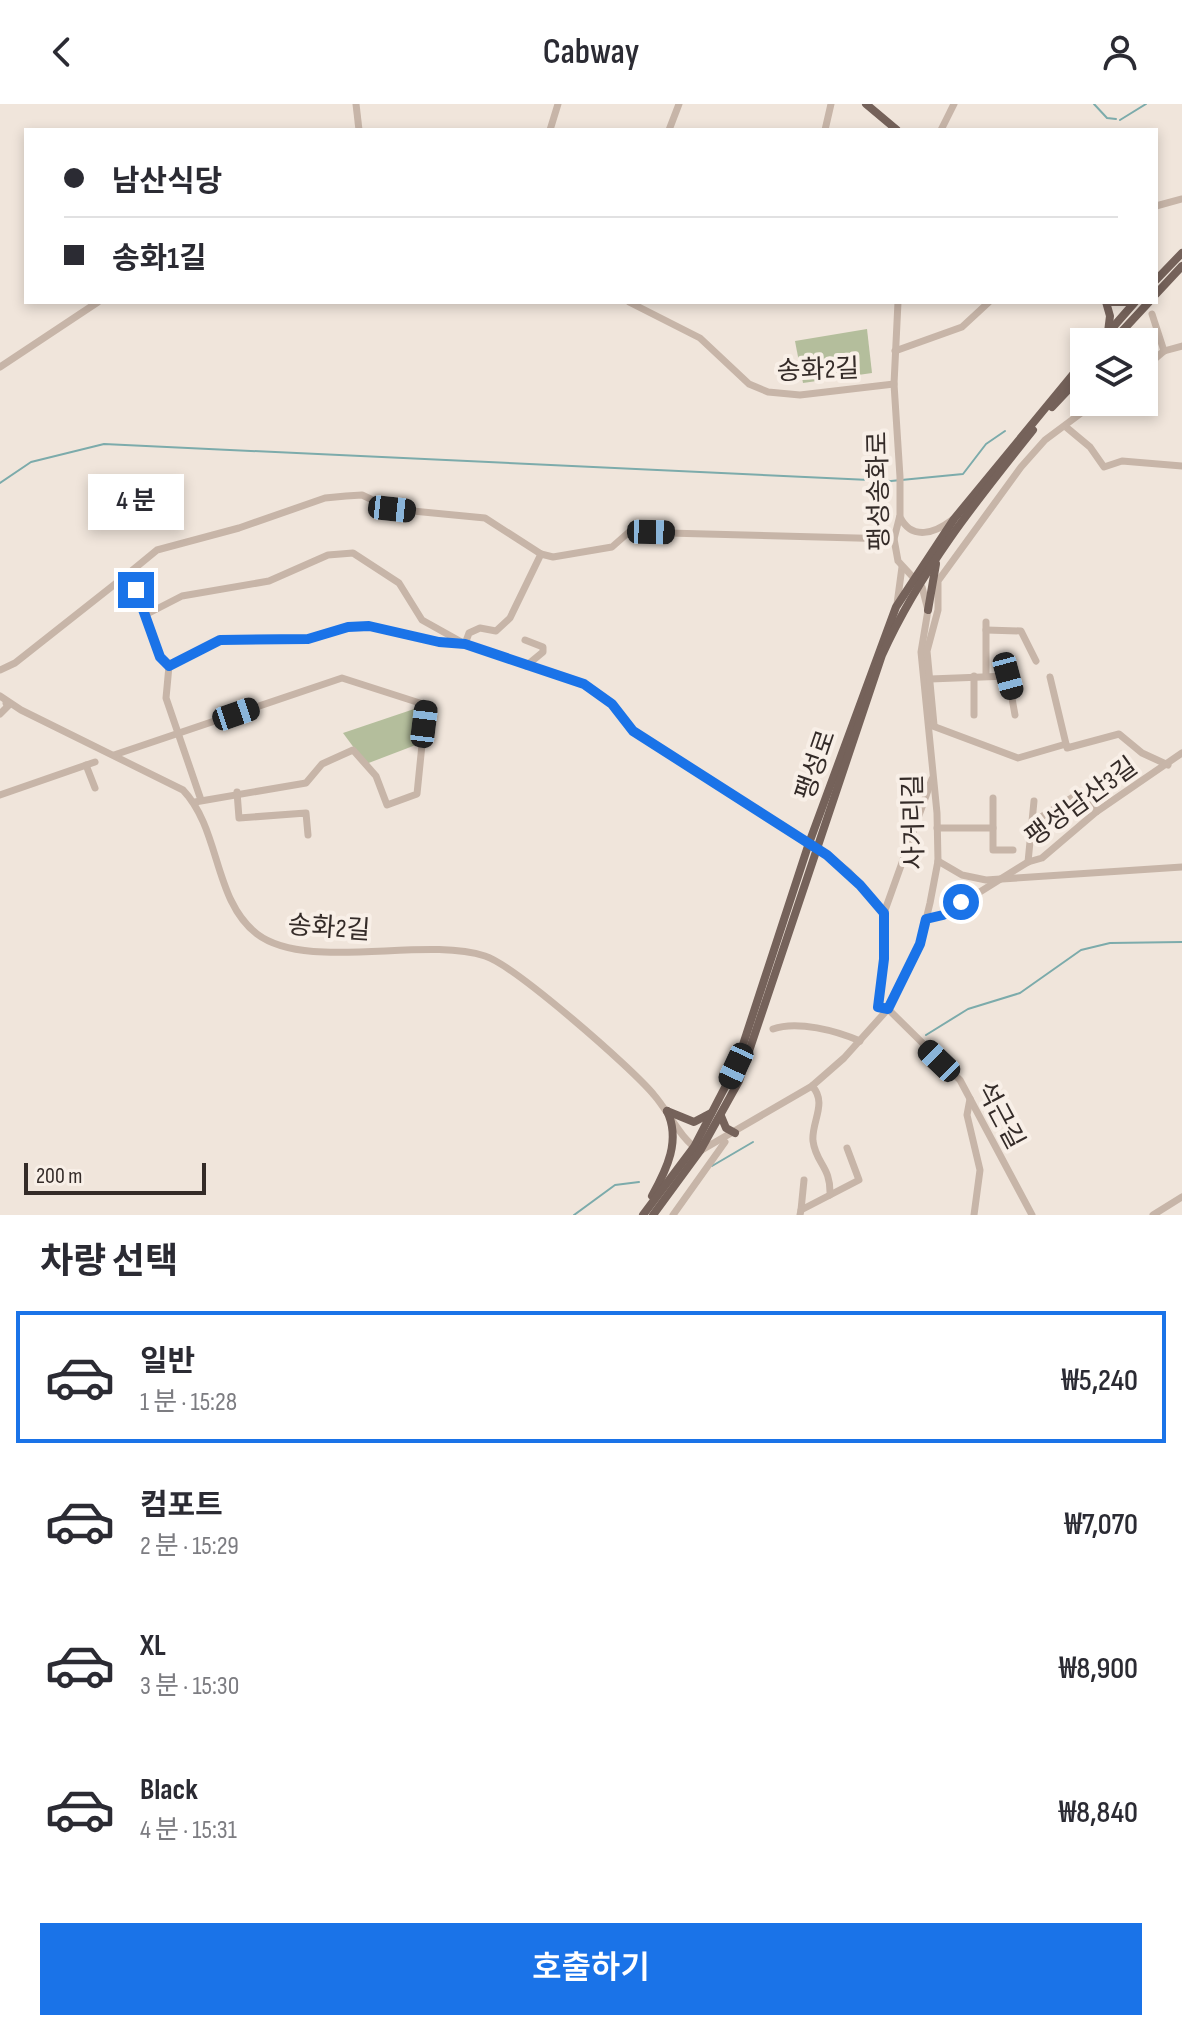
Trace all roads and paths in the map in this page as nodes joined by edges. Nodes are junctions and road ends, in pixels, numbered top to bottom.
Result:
1 (356, 104) edge
2 (558, 104) edge
3 (679, 104) edge
4 (831, 104) edge
5 (866, 104) edge
6 (954, 104) edge
7 (359, 128) edge
8 (551, 128) edge
9 (670, 128) edge
10 (825, 128) edge
11 (895, 128) edge
12 (942, 128) edge
13 (1182, 199) edge
14 (1158, 205) edge
15 (1182, 253) edge
16 (1182, 266) edge
17 (1158, 278) edge
18 (1158, 292) edge
19 (95, 304) edge
20 (633, 304) edge
21 (898, 304) edge
22 (987, 304) edge
23 (1107, 304) edge
24 (1108, 304) edge
25 (1133, 304) edge
26 (1147, 304) edge
27 (1152, 314) dead end
28 (1122, 316) junction
29 (1130, 323) junction
30 (1108, 328) edge
31 (1114, 328) edge
32 (1123, 328) edge
33 (1182, 346) edge
34 (895, 351) junction
35 (1164, 351) junction
36 (1158, 356) edge
37 (0, 367) edge
38 (1070, 378) edge
39 (894, 384) junction
40 (1070, 390) edge
41 (1079, 416) edge
42 (1066, 427) junction
43 (1182, 466) edge
44 (967, 511) junction
45 (900, 515) junction
46 (954, 519) junction
47 (978, 522) junction
48 (894, 539) junction
49 (541, 554) junction
50 (939, 555) junction
51 (902, 567) junction
52 (129, 573) junction
53 (916, 580) junction
54 (896, 607) junction
55 (928, 610) junction
56 (145, 615) junction
57 (525, 640) dead end
58 (465, 644) junction
59 (1036, 661) dead end
60 (169, 666) junction
61 (526, 666) junction
62 (4, 668) edge
63 (974, 676) junction
64 (986, 676) junction
65 (1050, 677) dead end
66 (0, 678) edge
67 (930, 679) junction
68 (0, 698) edge
69 (10, 704) junction
70 (0, 714) edge
71 (974, 715) dead end
72 (1015, 715) dead end
73 (931, 725) junction
74 (177, 733) junction
75 (1066, 744) junction
76 (1182, 753) edge
77 (114, 755) junction
78 (95, 762) dead end
79 (86, 765) junction
80 (1168, 765) junction
81 (933, 776) junction
82 (95, 788) dead end
83 (237, 792) junction
84 (0, 795) edge
85 (993, 798) dead end
86 (198, 801) junction
87 (1034, 801) dead end
88 (1096, 812) junction
89 (1033, 822) junction
90 (937, 828) junction
91 (993, 828) junction
92 (308, 835) dead end
93 (812, 848) junction
94 (1013, 850) dead end
95 (938, 861) junction
96 (1028, 862) junction
97 (1182, 867) edge
98 (1002, 880) junction
99 (884, 913) junction
100 (926, 919) junction
101 (888, 1009) junction
102 (773, 1029) dead end
103 (860, 1041) junction
104 (812, 1086) junction
105 (970, 1099) junction
106 (667, 1111) junction
107 (718, 1112) junction
108 (731, 1136) junction
109 (847, 1148) dead end
110 (697, 1149) junction
111 (804, 1180) dead end
112 (830, 1195) junction
113 (1182, 1197) edge
114 (800, 1212) edge
115 (642, 1215) edge
116 (653, 1215) edge
117 (673, 1215) edge
118 (974, 1215) edge
119 (1032, 1215) edge
120 (1153, 1215) edge

1 - 7 street
2 - 8 street
3 - 9 street
4 - 10 street
5 - 11 main road
6 - 12 street
13 - 14 street
15 - 17 main road
16 - 18 main road
19 - 37 street
20 - 39 street, 송화2길
21 - 34 street, 팽성송화로
22 - 34 street
23 - 30 main road
24 - 28 main road
25 - 28 main road
26 - 29 main road
27 - 35 street
28 - 29 main road
28 - 31 main road
29 - 32 main road
33 - 35 street
34 - 39 street, 팽성송화로
35 - 36 street
38 - 46 main road, 팽성로
39 - 45 street, 팽성송화로
40 - 44 main road, 팽성로
41 - 42 street
42 - 43 street
42 - 47 street
44 - 47 street
44 - 50 main road, 팽성로
45 - 46 street
45 - 48 street, 팽성송화로
46 - 53 main road, 팽성로
47 - 67 street
48 - 49 street
48 - 51 street, 팽성송화로
49 - 52 street
49 - 58 street
50 - 53 main road, 팽성로
50 - 55 main road
51 - 53 street, 팽성송화로
51 - 54 street
52 - 56 street
52 - 62 street
53 - 54 main road, 팽성로
53 - 55 street, 사거리길
53 - 93 main road, 팽성로
54 - 93 main road, 팽성로
55 - 73 street, 사거리길
56 - 58 street
56 - 60 street
57 - 61 street
58 - 60 street
58 - 61 street
59 - 64 street
60 - 74 street, 송화2길
61 - 93 street
62 - 66 street
63 - 64 street
63 - 67 street
63 - 71 street
64 - 72 street
65 - 75 street
67 - 73 street
68 - 69 street
69 - 70 street
69 - 77 street
73 - 75 street
73 - 81 street, 사거리길
74 - 77 street
74 - 83 street
74 - 86 street, 송화2길
75 - 80 street
76 - 80 street, 팽성남산3길
77 - 86 street
78 - 79 street
79 - 82 street
79 - 84 street
80 - 88 street, 팽성남산3길
81 - 90 street, 사거리길
81 - 99 street
83 - 86 street
83 - 92 street
85 - 91 street
86 - 106 street, 송화2길
87 - 89 street
88 - 89 street
88 - 96 street, 팽성남산3길
89 - 96 street
90 - 91 street
90 - 95 street, 사거리길
91 - 94 street
93 - 99 street
93 - 107 main road, 팽성로
95 - 98 street
95 - 100 street, 사거리길
96 - 98 street, 팽성남산3길
97 - 98 street
98 - 100 street, 팽성남산3길
99 - 101 street
100 - 101 street, 사거리길
101 - 103 street, 사거리길
101 - 105 street, 석근길
102 - 103 street
103 - 104 street, 사거리길
104 - 108 street, 사거리길
104 - 112 street
105 - 118 street
105 - 119 street, 석근길
106 - 107 main road
106 - 110 street, 송화2길
106 - 115 main road
107 - 108 main road
107 - 110 main road, 팽성로
108 - 110 street, 사거리길
108 - 117 street
109 - 112 street
110 - 115 main road, 팽성로
110 - 116 main road, 팽성로
111 - 114 street
112 - 114 street
113 - 120 street

